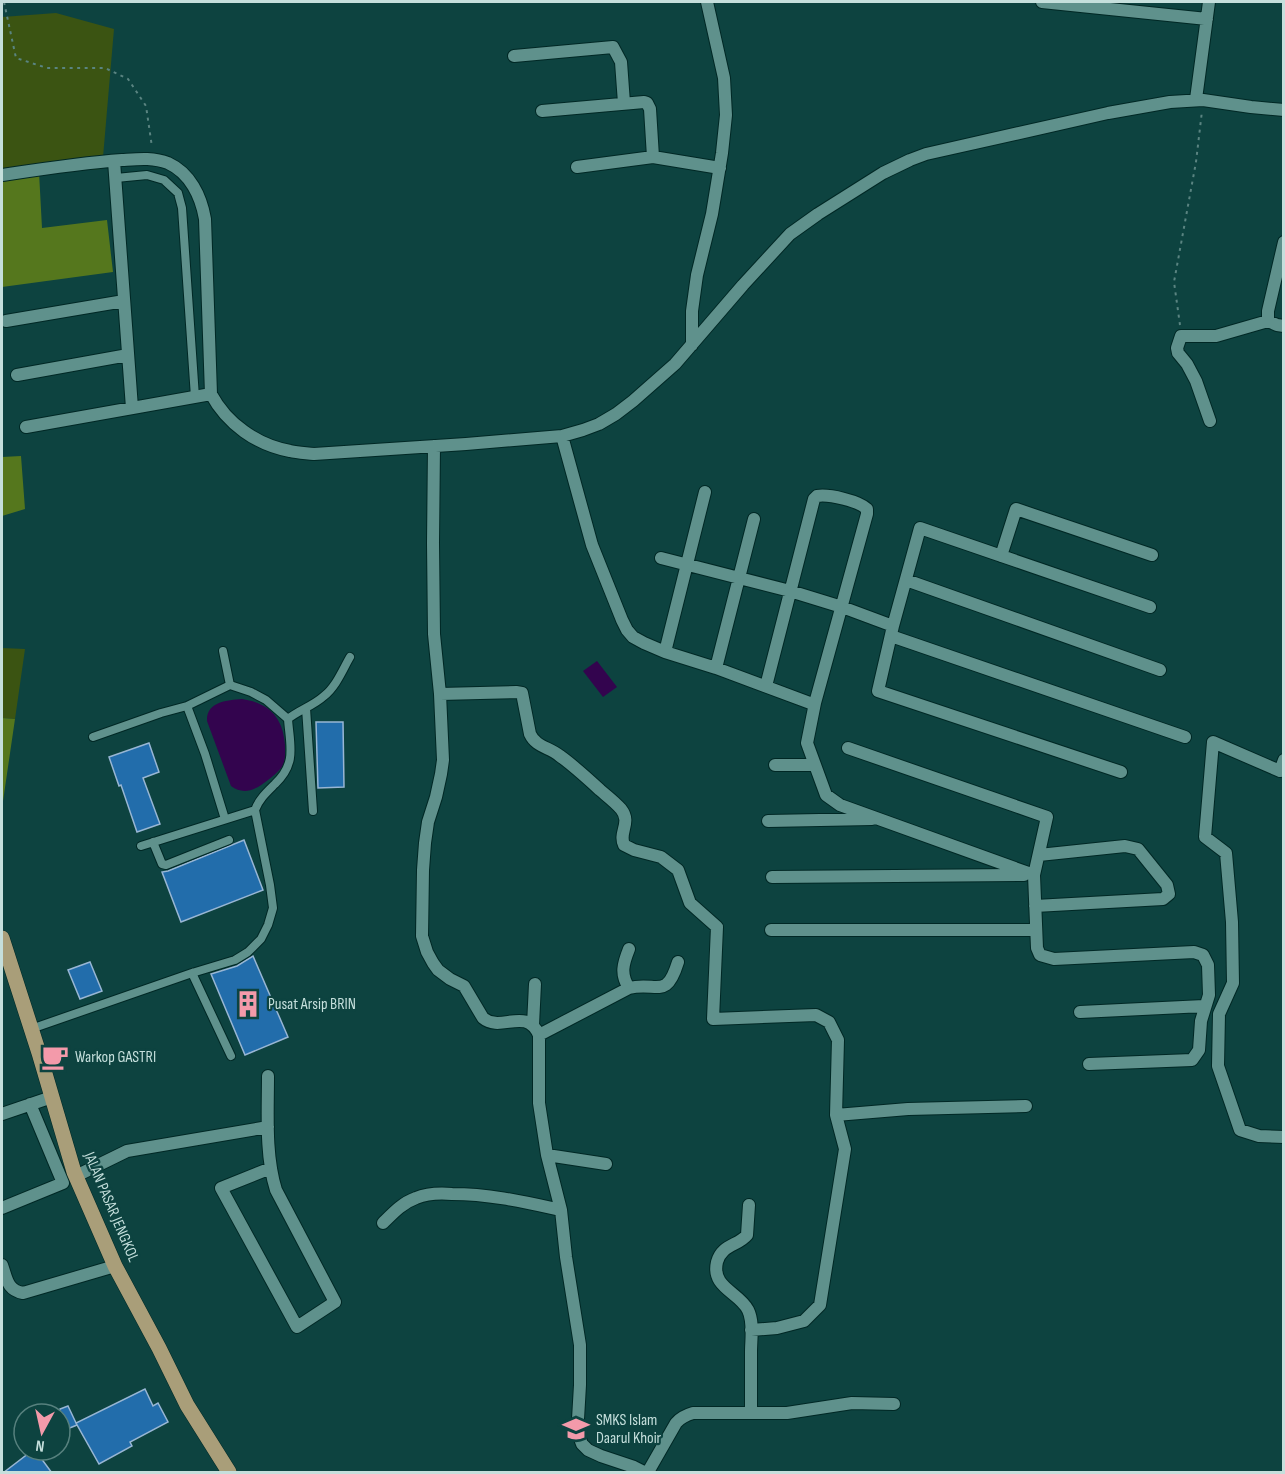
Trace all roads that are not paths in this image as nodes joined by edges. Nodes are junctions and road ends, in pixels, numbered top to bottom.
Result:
1 (706, 2) edge
2 (1042, 2) edge
3 (1209, 2) edge
4 (1207, 19) junction
5 (514, 56) dead end
6 (1200, 100) junction
7 (624, 103) junction
8 (1284, 110) edge
9 (542, 111) dead end
10 (653, 157) junction
11 (114, 161) junction
12 (577, 166) dead end
13 (720, 168) junction
14 (2, 175) edge
15 (116, 178) junction
16 (1284, 242) edge
17 (124, 301) junction
18 (6, 321) dead end
19 (1268, 321) junction
20 (1284, 326) edge
21 (692, 345) junction
22 (128, 355) junction
23 (17, 375) dead end
24 (211, 394) junction
25 (195, 397) junction
26 (132, 408) junction
27 (1210, 421) dead end
28 (26, 427) dead end
29 (562, 436) junction
30 (434, 446) junction
31 (705, 492) dead end
32 (754, 519) dead end
33 (1152, 555) dead end
34 (1001, 556) junction
35 (661, 558) dead end
36 (687, 565) junction
37 (740, 578) junction
38 (906, 580) junction
39 (790, 591) junction
40 (842, 607) junction
41 (1150, 607) dead end
42 (892, 631) junction
43 (223, 651) dead end
44 (665, 652) junction
45 (350, 657) dead end
46 (716, 668) junction
47 (1160, 670) dead end
48 (230, 685) junction
49 (766, 686) junction
50 (440, 694) junction
51 (816, 703) junction
52 (187, 706) junction
53 (306, 708) junction
54 (288, 719) junction
55 (93, 737) dead end
56 (1185, 737) dead end
57 (848, 748) dead end
58 (1284, 760) edge
59 (775, 765) dead end
60 (815, 765) junction
61 (1121, 772) dead end
62 (255, 810) junction
63 (313, 811) dead end
64 (225, 819) junction
65 (880, 819) junction
66 (768, 821) dead end
67 (229, 840) dead end
68 (153, 842) junction
69 (141, 846) dead end
70 (1039, 855) junction
71 (1034, 875) junction
72 (772, 877) dead end
73 (1035, 906) junction
74 (771, 930) dead end
75 (1036, 930) junction
76 (2, 938) edge
77 (629, 949) dead end
78 (678, 962) dead end
79 (192, 973) junction
80 (535, 984) dead end
81 (629, 988) junction
82 (1204, 1006) junction
83 (1080, 1012) dead end
84 (31, 1029) junction
85 (536, 1030) junction
86 (231, 1056) dead end
87 (1089, 1064) dead end
88 (268, 1076) dead end
89 (52, 1097) junction
90 (30, 1104) junction
91 (1026, 1106) dead end
92 (2, 1114) edge
93 (836, 1115) junction
94 (268, 1127) junction
95 (1284, 1137) edge
96 (547, 1155) junction
97 (606, 1164) dead end
98 (271, 1168) junction
99 (76, 1176) junction
100 (749, 1205) dead end
101 (2, 1208) edge
102 (561, 1210) junction
103 (383, 1223) dead end
104 (2, 1265) edge
105 (115, 1266) junction
106 (751, 1330) junction
107 (894, 1404) dead end
108 (751, 1413) junction
109 (229, 1473) edge
110 (646, 1473) edge

1 - 13 street
2 - 4 street
3 - 4 street
4 - 6 street
5 - 7 street
6 - 8 street
6 - 21 street
7 - 9 street
7 - 10 street
10 - 12 street
10 - 13 street
11 - 14 street
11 - 15 street
11 - 24 street
13 - 21 street
15 - 17 street
15 - 25 lane
16 - 19 street
17 - 18 street
17 - 22 street
19 - 20 street
19 - 27 street
21 - 29 street
22 - 23 street
22 - 26 street
24 - 25 street
24 - 30 street
25 - 26 street
26 - 28 street
29 - 30 street
29 - 44 street
30 - 50 street
31 - 36 street
32 - 37 street
33 - 34 street
34 - 38 street
34 - 41 street
35 - 36 street
36 - 37 street
36 - 44 street
37 - 39 street
37 - 46 street
38 - 42 street
38 - 47 street
39 - 40 street
39 - 40 street
39 - 49 street
40 - 42 street
40 - 51 street
42 - 56 street
42 - 61 street
43 - 48 lane
44 - 46 street
45 - 53 lane
46 - 49 street
48 - 52 lane
48 - 54 lane
49 - 51 street
50 - 85 street
50 - 93 street
51 - 60 street
52 - 55 lane
52 - 64 lane
53 - 54 lane
53 - 63 lane
54 - 62 lane
57 - 70 street
58 - 95 street
59 - 60 street
60 - 65 street
62 - 64 lane
62 - 79 lane
64 - 68 lane
65 - 66 street
65 - 71 street
67 - 68 lane
68 - 69 lane
70 - 71 street
70 - 73 street
71 - 72 street
71 - 73 street
73 - 75 street
74 - 75 street
75 - 82 street
76 - 84 main road, JALAN PASAR JENGKOL
77 - 81 street
78 - 81 street
79 - 84 lane
79 - 86 lane
80 - 85 street
81 - 85 street
82 - 83 street
82 - 87 street
84 - 89 main road, JALAN PASAR JENGKOL
85 - 96 street
88 - 94 street
89 - 90 street
89 - 99 main road, JALAN PASAR JENGKOL
90 - 92 street
90 - 101 street
91 - 93 street
93 - 106 street
94 - 98 street
94 - 99 street
96 - 97 street
96 - 102 street
98 - 98 street
99 - 105 main road, JALAN PASAR JENGKOL
100 - 106 street
102 - 103 street
102 - 110 street
104 - 105 street
105 - 109 main road, JALAN PASAR JENGKOL
106 - 108 street
107 - 108 street
108 - 110 street

